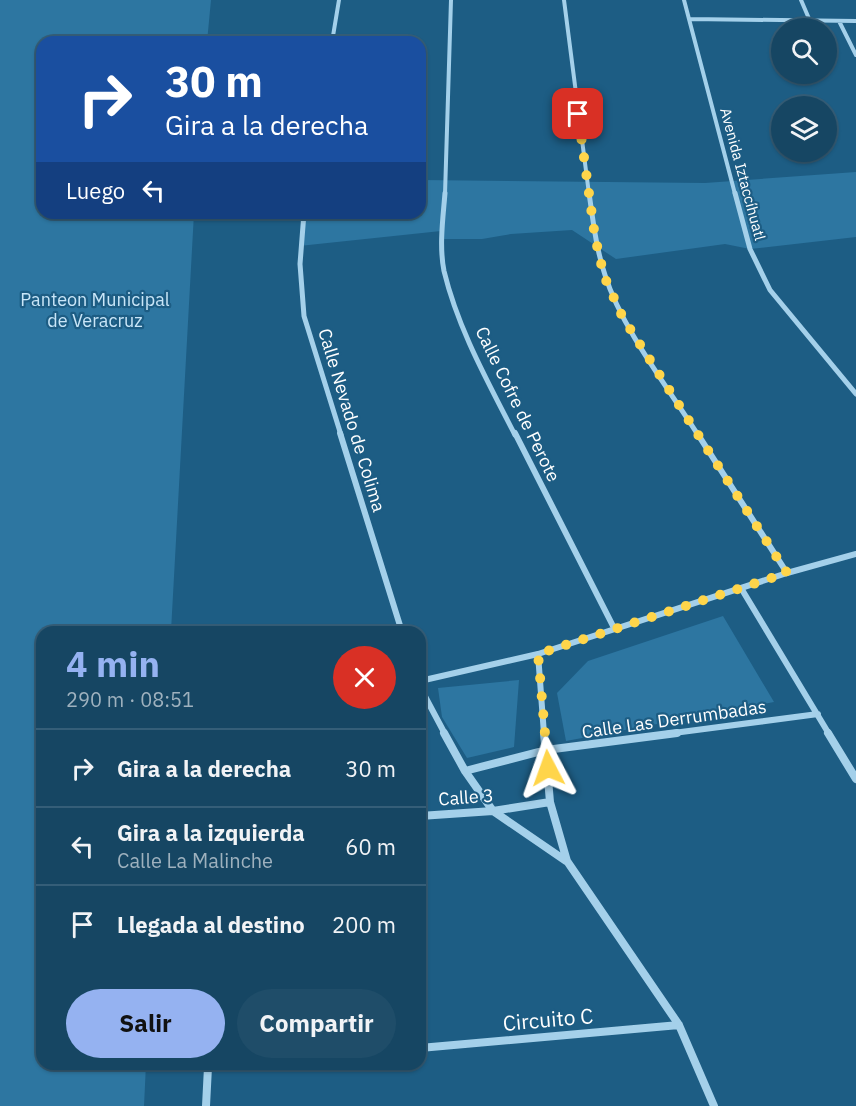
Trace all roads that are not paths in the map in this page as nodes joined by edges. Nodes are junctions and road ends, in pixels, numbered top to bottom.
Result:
1 (339, 0) edge
2 (451, 0) edge
3 (564, 0) edge
4 (684, 0) edge
5 (801, 0) edge
6 (809, 18) edge
7 (690, 19) junction
8 (771, 20) edge
9 (839, 21) joint
10 (856, 21) edge
11 (333, 36) edge
12 (856, 55) edge
13 (303, 219) edge
14 (856, 394) edge
15 (856, 554) edge
16 (787, 573) junction
17 (741, 588) junction
18 (400, 626) edge
19 (614, 628) junction
20 (538, 654) junction
21 (426, 680) edge
22 (426, 698) edge
23 (818, 714) junction
24 (546, 750) junction
25 (465, 771) junction
26 (856, 779) edge
27 (550, 802) junction
28 (493, 812) junction
29 (426, 816) edge
30 (567, 861) junction
31 (679, 1025) junction
32 (426, 1047) edge
33 (208, 1070) edge
34 (206, 1106) edge
35 (714, 1106) edge

1 - 11 street
2 - 19 street, Calle Cofre de Perote
3 - 16 street
4 - 7 street, Avenida Iztaccíhuatl
5 - 6 street
7 - 8 street
7 - 14 street, Avenida Iztaccíhuatl
9 - 10 street
9 - 12 street
13 - 18 street, Calle Nevado de Colima
15 - 16 street
16 - 17 street
17 - 19 street
17 - 23 street
19 - 20 street
20 - 21 street
20 - 24 street
22 - 25 street
23 - 24 street, Calle Las Derrumbadas
23 - 26 street
24 - 25 street, Calle Las Derrumbadas
24 - 27 street
25 - 28 street
27 - 28 street, Calle 3
27 - 30 street
28 - 29 street, Calle 3
28 - 30 street
30 - 31 street
31 - 32 street, Circuito C
31 - 35 street
33 - 34 street

